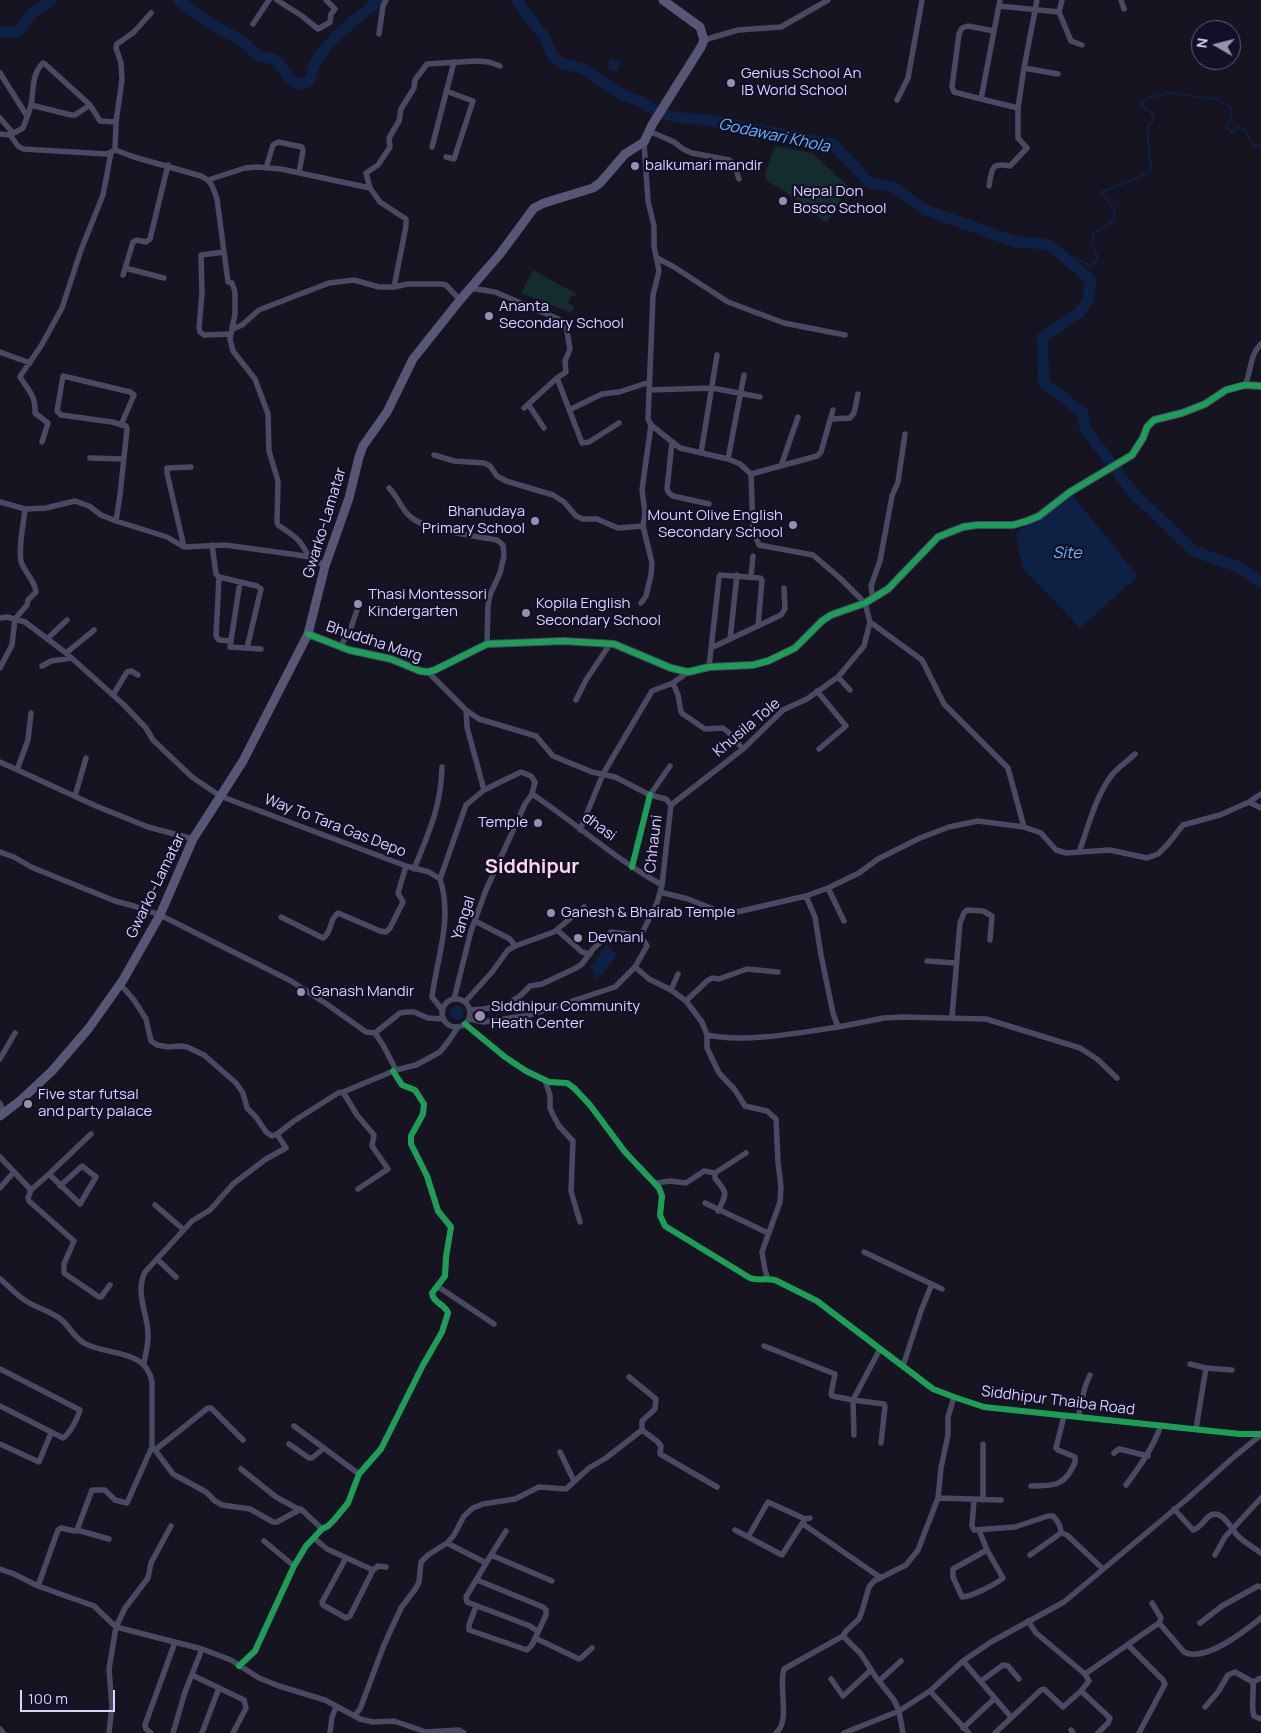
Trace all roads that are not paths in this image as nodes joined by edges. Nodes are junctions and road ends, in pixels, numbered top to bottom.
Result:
1 (269, 0) edge
2 (277, 0) edge
3 (326, 0) edge
4 (386, 0) edge
5 (663, 0) edge
6 (828, 0) edge
7 (922, 0) edge
8 (1037, 0) edge
9 (1062, 0) edge
10 (1121, 0) edge
11 (999, 3) edge
12 (1124, 9) dead end
13 (1035, 10) junction
14 (1059, 12) junction
15 (151, 13) dead end
16 (254, 24) dead end
17 (994, 31) junction
18 (379, 34) dead end
19 (704, 40) junction
20 (1082, 45) dead end
21 (454, 62) junction
22 (500, 66) dead end
23 (1024, 68) junction
24 (0, 73) edge
25 (1058, 74) dead end
26 (446, 91) junction
27 (981, 99) junction
28 (897, 100) dead end
29 (31, 105) junction
30 (90, 105) junction
31 (1018, 108) junction
32 (27, 116) junction
33 (0, 118) edge
34 (116, 122) junction
35 (651, 128) junction
36 (0, 134) edge
37 (11, 134) junction
38 (644, 142) junction
39 (432, 147) dead end
40 (113, 151) junction
41 (446, 157) dead end
42 (168, 165) junction
43 (266, 168) junction
44 (299, 173) junction
45 (739, 178) dead end
46 (208, 180) junction
47 (989, 186) dead end
48 (370, 188) junction
49 (224, 252) junction
50 (657, 258) junction
51 (125, 268) junction
52 (123, 275) dead end
53 (164, 278) dead end
54 (394, 287) junction
55 (470, 288) junction
56 (460, 300) junction
57 (232, 332) junction
58 (845, 335) dead end
59 (1261, 344) edge
60 (0, 352) edge
61 (717, 355) dead end
62 (30, 363) junction
63 (744, 375) dead end
64 (557, 378) junction
65 (650, 382) junction
66 (1245, 385) junction
67 (1261, 386) edge
68 (712, 388) junction
69 (649, 390) junction
70 (740, 393) junction
71 (858, 394) dead end
72 (760, 397) dead end
73 (569, 410) junction
74 (833, 410) dead end
75 (798, 416) dead end
76 (831, 419) junction
77 (619, 423) dead end
78 (121, 425) junction
79 (651, 425) junction
80 (544, 428) dead end
81 (905, 434) dead end
82 (42, 442) dead end
83 (672, 442) junction
84 (701, 453) junction
85 (434, 455) dead end
86 (90, 458) dead end
87 (728, 459) junction
88 (124, 460) junction
89 (191, 466) dead end
90 (781, 466) junction
91 (751, 474) junction
92 (389, 488) dead end
93 (0, 502) edge
94 (709, 504) dead end
95 (25, 510) junction
96 (116, 521) junction
97 (643, 526) junction
98 (212, 545) junction
99 (184, 547) junction
100 (753, 556) dead end
101 (309, 557) junction
102 (325, 566) junction
103 (737, 576) junction
104 (219, 577) junction
105 (751, 577) junction
106 (240, 582) junction
107 (784, 588) dead end
108 (873, 599) junction
109 (641, 603) dead end
110 (865, 603) junction
111 (357, 610) dead end
112 (0, 618) edge
113 (15, 619) junction
114 (67, 620) dead end
115 (870, 622) junction
116 (758, 626) junction
117 (94, 630) dead end
118 (308, 634) junction
119 (47, 639) junction
120 (730, 639) junction
121 (230, 641) junction
122 (487, 644) junction
123 (610, 644) junction
124 (340, 647) junction
125 (247, 648) junction
126 (711, 648) junction
127 (261, 649) dead end
128 (66, 653) junction
129 (71, 658) junction
130 (42, 666) dead end
131 (709, 667) junction
132 (0, 668) edge
133 (428, 672) junction
134 (688, 672) junction
135 (138, 675) dead end
136 (838, 677) junction
137 (672, 683) junction
138 (850, 690) dead end
139 (817, 691) junction
140 (112, 694) junction
141 (576, 700) dead end
142 (466, 710) junction
143 (32, 713) dead end
144 (744, 749) junction
145 (819, 749) dead end
146 (1135, 754) dead end
147 (86, 758) dead end
148 (0, 762) edge
149 (670, 766) dead end
150 (442, 767) dead end
151 (17, 770) junction
152 (604, 774) junction
153 (484, 790) junction
154 (532, 794) junction
155 (1261, 794) edge
156 (650, 795) junction
157 (75, 796) junction
158 (220, 796) junction
159 (1249, 802) junction
160 (671, 805) junction
161 (1261, 808) edge
162 (1024, 826) junction
163 (580, 830) junction
164 (194, 839) junction
165 (0, 852) edge
166 (1079, 852) junction
167 (406, 866) junction
168 (414, 869) junction
169 (440, 879) junction
170 (662, 885) junction
171 (828, 888) junction
172 (660, 892) junction
173 (806, 896) junction
174 (584, 907) dead end
175 (160, 915) junction
176 (281, 917) dead end
177 (475, 921) junction
178 (844, 921) dead end
179 (557, 930) junction
180 (640, 937) junction
181 (990, 940) dead end
182 (515, 946) junction
183 (590, 954) junction
184 (927, 960) dead end
185 (956, 963) junction
186 (635, 967) junction
187 (778, 972) dead end
188 (678, 974) dead end
189 (120, 984) junction
190 (671, 990) junction
191 (454, 999) junction
192 (686, 1001) junction
193 (464, 1002) junction
194 (470, 1010) junction
195 (443, 1011) junction
196 (952, 1017) junction
197 (444, 1019) junction
198 (467, 1021) junction
199 (458, 1027) junction
200 (838, 1027) junction
201 (15, 1033) dead end
202 (375, 1033) junction
203 (707, 1035) junction
204 (3, 1045) edge
205 (0, 1059) edge
206 (394, 1070) junction
207 (1117, 1078) dead end
208 (545, 1080) junction
209 (343, 1092) junction
210 (0, 1103) edge
211 (2, 1114) edge
212 (91, 1134) dead end
213 (277, 1134) junction
214 (746, 1153) dead end
215 (0, 1157) edge
216 (13, 1173) junction
217 (715, 1173) junction
218 (49, 1174) junction
219 (656, 1183) junction
220 (60, 1186) junction
221 (0, 1188) edge
222 (358, 1189) dead end
223 (31, 1190) junction
224 (705, 1203) dead end
225 (155, 1205) dead end
226 (718, 1211) junction
227 (580, 1222) dead end
228 (184, 1230) junction
229 (768, 1233) junction
230 (864, 1252) dead end
231 (157, 1259) junction
232 (176, 1277) dead end
233 (0, 1279) edge
234 (768, 1279) junction
235 (110, 1285) dead end
236 (437, 1286) junction
237 (931, 1286) junction
238 (942, 1289) dead end
239 (494, 1324) dead end
240 (764, 1346) dead end
241 (880, 1349) junction
242 (144, 1364) junction
243 (1190, 1364) dead end
244 (903, 1366) junction
245 (1206, 1368) junction
246 (0, 1369) edge
247 (1232, 1370) dead end
248 (1090, 1375) dead end
249 (629, 1377) dead end
250 (954, 1398) junction
251 (853, 1400) junction
252 (1064, 1400) dead end
253 (1082, 1402) junction
254 (0, 1406) edge
255 (1064, 1416) junction
256 (1078, 1417) junction
257 (1161, 1425) junction
258 (294, 1426) dead end
259 (1196, 1429) junction
260 (642, 1430) junction
261 (51, 1433) junction
262 (854, 1435) dead end
263 (1261, 1435) edge
264 (243, 1440) dead end
265 (881, 1443) dead end
266 (0, 1444) edge
267 (289, 1444) dead end
268 (983, 1444) dead end
269 (324, 1448) junction
270 (154, 1449) junction
271 (560, 1452) dead end
272 (1114, 1453) dead end
273 (1148, 1456) junction
274 (241, 1469) dead end
275 (359, 1474) junction
276 (574, 1482) junction
277 (1126, 1485) dead end
278 (1031, 1486) dead end
279 (717, 1488) dead end
280 (938, 1498) junction
281 (1261, 1498) edge
282 (974, 1500) junction
283 (983, 1500) junction
284 (1001, 1500) dead end
285 (298, 1509) junction
286 (1174, 1509) junction
287 (806, 1520) junction
288 (171, 1526) dead end
289 (322, 1529) junction
290 (1233, 1529) junction
291 (77, 1530) junction
292 (735, 1530) dead end
293 (979, 1530) junction
294 (506, 1531) dead end
295 (1061, 1534) junction
296 (748, 1537) junction
297 (314, 1538) junction
298 (109, 1539) dead end
299 (264, 1541) dead end
300 (447, 1543) junction
301 (987, 1550) junction
302 (1261, 1553) edge
303 (491, 1555) junction
304 (1030, 1555) dead end
305 (1215, 1555) dead end
306 (346, 1558) junction
307 (486, 1563) junction
308 (294, 1566) junction
309 (386, 1567) dead end
310 (0, 1569) edge
311 (1103, 1569) junction
312 (373, 1570) junction
313 (882, 1578) junction
314 (477, 1580) junction
315 (552, 1581) dead end
316 (38, 1586) junction
317 (1261, 1586) edge
318 (1152, 1603) dead end
319 (476, 1606) junction
320 (1261, 1618) edge
321 (1028, 1621) junction
322 (1159, 1623) junction
323 (1200, 1623) dead end
324 (116, 1627) junction
325 (537, 1631) junction
326 (844, 1636) junction
327 (535, 1638) junction
328 (175, 1642) junction
329 (1128, 1645) junction
330 (592, 1648) dead end
331 (202, 1649) junction
332 (901, 1662) dead end
333 (963, 1662) junction
334 (239, 1666) junction
335 (871, 1670) junction
336 (1085, 1674) junction
337 (192, 1675) junction
338 (1261, 1678) edge
339 (831, 1679) dead end
340 (1019, 1679) dead end
341 (878, 1681) junction
342 (981, 1681) junction
343 (1253, 1682) junction
344 (219, 1688) junction
345 (930, 1691) junction
346 (1082, 1691) junction
347 (994, 1699) junction
348 (336, 1707) junction
349 (1205, 1707) dead end
350 (899, 1710) junction
351 (354, 1716) junction
352 (1011, 1717) junction
353 (1261, 1719) edge
354 (963, 1728) junction
355 (0, 1730) edge
356 (3, 1733) edge
357 (108, 1733) edge
358 (151, 1733) edge
359 (173, 1733) edge
360 (202, 1733) edge
361 (233, 1733) edge
362 (330, 1733) edge
363 (464, 1733) edge
364 (776, 1733) edge
365 (844, 1733) edge
366 (903, 1733) edge
367 (969, 1733) edge
368 (995, 1733) edge
369 (1098, 1733) edge
370 (1140, 1733) edge

1 - 16 street
2 - 3 street
4 - 18 street
5 - 19 main road
6 - 19 street
7 - 28 street
8 - 13 street
9 - 14 street
10 - 12 street
11 - 13 street
11 - 17 street
13 - 14 street
13 - 23 street
14 - 20 street
15 - 34 street
17 - 27 street
17 - 27 street
19 - 35 main road
21 - 22 street
21 - 26 street
21 - 48 street
23 - 25 street
23 - 31 street
24 - 32 street
26 - 39 street
26 - 41 street
27 - 31 street
29 - 30 street
29 - 30 street
29 - 32 street
30 - 34 street
31 - 47 street
32 - 37 street
33 - 37 street
34 - 40 street
35 - 38 main road
35 - 45 street
36 - 37 street
37 - 40 street
38 - 50 street
38 - 55 main road, Gwarko-Lamatar
40 - 42 street
40 - 62 street
42 - 46 street
42 - 51 street
43 - 44 street
43 - 44 street
43 - 46 street
44 - 48 street
46 - 49 street
48 - 54 street
49 - 57 street
49 - 57 street
50 - 58 street
50 - 65 street
51 - 52 street
51 - 53 street
54 - 56 street
54 - 57 street
55 - 56 main road, Gwarko-Lamatar
55 - 64 street
56 - 102 main road, Gwarko-Lamatar
57 - 101 street
59 - 66 street
60 - 62 street
61 - 68 street
62 - 82 street
63 - 70 street
64 - 73 street
64 - 80 street
65 - 69 street
65 - 73 street
66 - 67 street
66 - 108 street, Bhuddha Marg
68 - 69 street
68 - 70 street
68 - 84 street
69 - 79 street
70 - 72 street
70 - 87 street
71 - 76 street
73 - 77 street
74 - 76 street
75 - 90 street
76 - 90 street
78 - 78 street
78 - 88 street
79 - 83 street
79 - 97 street
81 - 108 street
83 - 84 street
83 - 94 street
84 - 87 street
85 - 97 street
86 - 88 street
87 - 91 street
88 - 96 street
89 - 99 street
90 - 91 street
91 - 110 street
92 - 122 street
93 - 95 street
95 - 96 street
95 - 113 street
96 - 99 street
97 - 109 street
98 - 99 street
98 - 101 street
98 - 104 street
100 - 105 street
101 - 102 street
102 - 118 main road, Gwarko-Lamatar
103 - 105 street
103 - 120 street
103 - 126 street
104 - 106 street
104 - 121 street
105 - 116 street
106 - 121 street
106 - 125 street
107 - 116 street
108 - 110 street, Bhuddha Marg
110 - 115 street
110 - 131 street, Bhuddha Marg
111 - 124 street
112 - 113 street
113 - 119 street, Way To Tara Gas Depo
113 - 132 street
114 - 119 street
115 - 136 street, Khusila Tole
115 - 162 street
116 - 120 street
117 - 128 street
118 - 124 street, Bhuddha Marg
118 - 158 main road, Gwarko-Lamatar
119 - 128 street, Way To Tara Gas Depo
120 - 126 street
121 - 125 street
122 - 123 street, Bhuddha Marg
122 - 133 street, Bhuddha Marg
123 - 134 street, Bhuddha Marg
123 - 141 street
124 - 133 street, Bhuddha Marg
125 - 127 street
126 - 131 street
128 - 129 street, Way To Tara Gas Depo
129 - 130 street
129 - 140 street, Way To Tara Gas Depo
131 - 134 street, Bhuddha Marg
133 - 142 street
134 - 137 street
135 - 140 street
136 - 138 street
136 - 139 street, Khusila Tole
137 - 144 street
137 - 152 street
139 - 144 street, Khusila Tole
139 - 145 street
140 - 158 street, Way To Tara Gas Depo
142 - 152 street
142 - 153 street
143 - 151 street
144 - 160 street, Khusila Tole
146 - 166 street
147 - 157 street
148 - 151 street
149 - 156 street
150 - 168 street
151 - 157 street
152 - 156 street
152 - 163 street
153 - 154 street
153 - 169 street
154 - 163 street, dhasi
154 - 177 street, Yangal
155 - 159 street
156 - 160 street
157 - 164 street
158 - 164 main road, Gwarko-Lamatar
158 - 167 street, Way To Tara Gas Depo
159 - 161 street
159 - 166 street
160 - 170 street, Chhauni
162 - 166 street
162 - 171 street
163 - 170 street, dhasi
164 - 175 main road, Gwarko-Lamatar
165 - 175 street
167 - 168 street, Way To Tara Gas Depo
167 - 176 street
168 - 169 street, Way To Tara Gas Depo
169 - 195 street
170 - 172 street, Chhauni
171 - 173 street
171 - 178 street
172 - 173 street
172 - 180 street, Chhauni
173 - 200 street
174 - 179 street
175 - 189 main road, Gwarko-Lamatar
175 - 202 street
177 - 182 street
177 - 191 street, Yangal
179 - 182 street
179 - 183 street
180 - 183 street
180 - 186 street
181 - 185 street
182 - 193 street
183 - 194 street
184 - 185 street
185 - 196 street
186 - 190 street
186 - 198 street
187 - 192 street
188 - 190 street
189 - 211 main road, Gwarko-Lamatar
189 - 213 street
190 - 192 street
191 - 193 street
191 - 195 street
192 - 203 street
193 - 194 street
194 - 198 street
195 - 197 street
196 - 200 street
196 - 207 street
197 - 199 street
197 - 202 street
198 - 199 street
198 - 208 street
199 - 206 street
200 - 203 street
201 - 204 street
202 - 206 street
203 - 229 street
204 - 205 street
206 - 209 street
206 - 236 street
208 - 219 street
208 - 227 street
209 - 213 street
209 - 222 street
210 - 211 street
212 - 218 street
213 - 228 street
214 - 217 street
215 - 216 street
216 - 221 street
216 - 223 street
217 - 219 street
217 - 226 street
218 - 220 street
218 - 223 street
219 - 234 street, Siddhipur Thaiba Road
220 - 220 street
223 - 235 street
224 - 226 street
225 - 228 street
226 - 229 street
228 - 231 street
229 - 234 street
230 - 237 street
231 - 232 street
231 - 242 street
233 - 242 street
234 - 241 street, Siddhipur Thaiba Road
236 - 239 street
236 - 275 street
237 - 238 street
237 - 244 street
240 - 251 street
241 - 244 street, Siddhipur Thaiba Road
241 - 251 street
242 - 270 street
243 - 245 street
244 - 250 street, Siddhipur Thaiba Road
245 - 247 street
245 - 259 street
246 - 261 street
248 - 253 street
249 - 260 street
250 - 255 street, Siddhipur Thaiba Road
250 - 280 street
251 - 262 street
251 - 265 street
252 - 253 street
253 - 256 street
254 - 261 street
255 - 256 street, Siddhipur Thaiba Road
255 - 278 street
256 - 257 street, Siddhipur Thaiba Road
257 - 259 street, Siddhipur Thaiba Road
257 - 273 street
258 - 269 street
259 - 263 street, Siddhipur Thaiba Road
260 - 276 street
260 - 279 street
261 - 266 street
263 - 286 street
264 - 270 street
267 - 269 street
268 - 283 street
269 - 275 street
270 - 285 street
270 - 291 street
271 - 276 street
272 - 273 street
273 - 277 street
274 - 285 street
275 - 289 street
276 - 300 street
280 - 282 street
280 - 313 street
281 - 290 street
282 - 283 street
282 - 293 street
283 - 284 street
285 - 289 street
286 - 290 street
286 - 311 street
287 - 296 street
287 - 296 street
287 - 313 street
288 - 324 street
289 - 297 street
290 - 302 street
290 - 305 street
291 - 298 street
291 - 316 street
292 - 296 street
293 - 295 street
293 - 301 street
294 - 303 street
295 - 304 street
295 - 311 street
297 - 306 street
297 - 308 street
299 - 308 street
300 - 307 street
300 - 351 street
301 - 301 street
303 - 307 street
303 - 315 street
306 - 312 street
306 - 312 street
307 - 314 street
308 - 334 street
309 - 312 street
310 - 316 street
311 - 321 street
313 - 326 street
314 - 319 street
314 - 325 street
316 - 324 street
317 - 323 street
318 - 322 street
319 - 325 street
319 - 327 street
320 - 322 street
321 - 333 street
321 - 336 street
322 - 329 street
324 - 328 street
324 - 357 street
325 - 327 street
326 - 335 street
326 - 364 street
327 - 330 street
328 - 331 street
328 - 358 street
329 - 336 street
329 - 370 street
331 - 334 street
331 - 337 street
332 - 341 street
333 - 342 street
333 - 345 street
334 - 348 street
335 - 339 street
335 - 341 street
336 - 346 street
337 - 344 street
337 - 359 street
338 - 343 street
340 - 342 street
341 - 350 street
342 - 347 street
343 - 349 street
343 - 353 street
344 - 360 street
344 - 361 street
345 - 350 street
345 - 354 street
346 - 352 street
346 - 369 street
347 - 352 street
347 - 354 street
348 - 351 street
348 - 362 street
350 - 365 street
350 - 366 street
351 - 363 street
352 - 368 street
354 - 367 street
355 - 356 street

